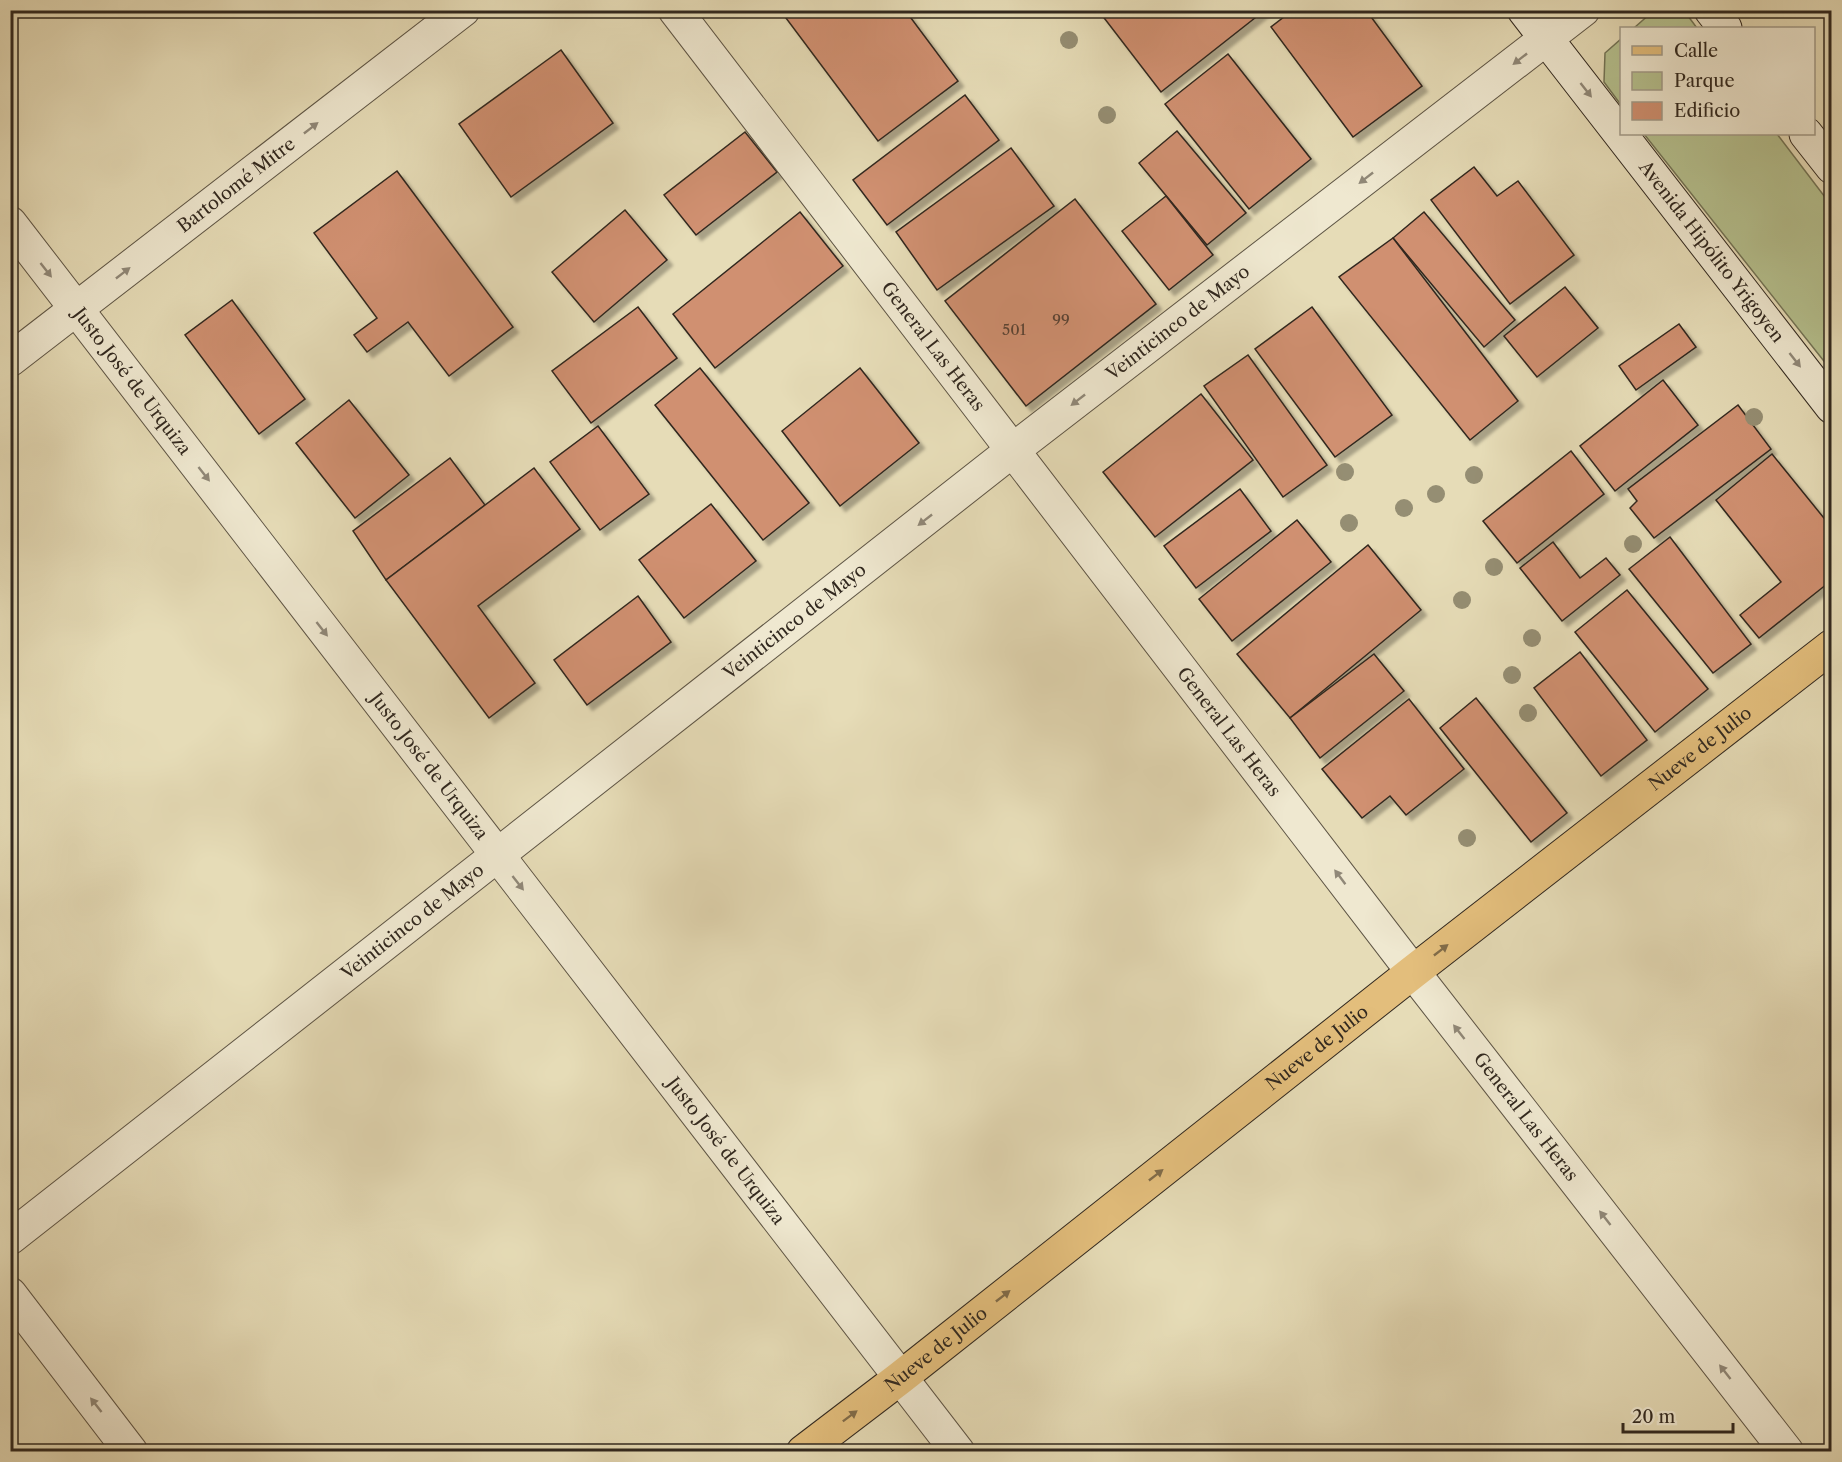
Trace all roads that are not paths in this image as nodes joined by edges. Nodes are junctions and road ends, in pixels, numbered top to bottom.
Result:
1 (463, 10) edge
2 (675, 10) edge
3 (1524, 10) edge
4 (1583, 10) edge
5 (1711, 10) edge
6 (1724, 27) edge
7 (1546, 39) junction
8 (1620, 134) edge
9 (1621, 135) edge
10 (1807, 135) edge
11 (1832, 166) edge
12 (10, 223) edge
13 (77, 309) junction
14 (10, 360) edge
15 (1832, 407) edge
16 (1013, 450) junction
17 (1832, 646) edge
18 (498, 857) junction
19 (1413, 972) junction
20 (10, 1238) edge
21 (10, 1294) edge
22 (900, 1378) junction
23 (131, 1452) edge
24 (803, 1452) edge
25 (958, 1452) edge
26 (1786, 1452) edge

13 -> 1 street, Bartolomé Mitre
2 - 16 street, General Las Heras
3 - 7 street, Avenida Hipólito Yrigoyen
4 - 7 street, Veinticinco de Mayo
5 - 6 street
7 -> 8 street, Avenida Hipólito Yrigoyen
7 -> 16 street, Veinticinco de Mayo
9 -> 15 street, Avenida Hipólito Yrigoyen
10 - 11 street
12 -> 13 street, Justo José de Urquiza
13 - 14 street, Bartolomé Mitre
13 -> 18 street, Justo José de Urquiza
16 -> 18 street, Veinticinco de Mayo
19 -> 16 street, General Las Heras
19 -> 17 main road, Nueve de Julio
18 - 20 street, Veinticinco de Mayo
18 -> 22 street, Justo José de Urquiza
22 -> 19 main road, Nueve de Julio
26 -> 19 street, General Las Heras
23 -> 21 street
24 -> 22 main road, Nueve de Julio
22 - 25 street, Justo José de Urquiza

